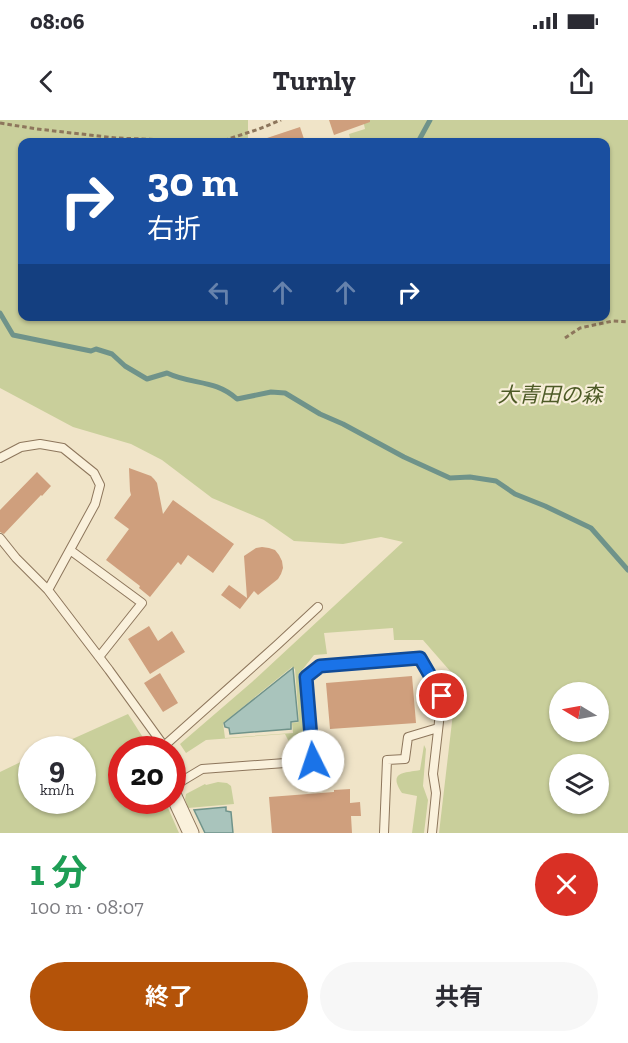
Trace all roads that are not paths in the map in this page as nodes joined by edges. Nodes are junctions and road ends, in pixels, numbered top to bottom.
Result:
1 (0, 458) edge
2 (0, 538) edge
3 (70, 550) junction
4 (48, 591) junction
5 (318, 607) dead end
6 (99, 657) junction
7 (438, 728) junction
8 (156, 736) edge
9 (178, 736) edge
10 (186, 779) edge
11 (182, 814) edge
12 (190, 833) edge
13 (384, 833) edge
14 (432, 833) edge

1 - 3 lane
2 - 4 lane
3 - 4 lane
3 - 6 lane
4 - 6 lane
5 - 9 lane
6 - 8 lane
7 - 10 lane
7 - 13 lane
7 - 14 lane
11 - 12 street

